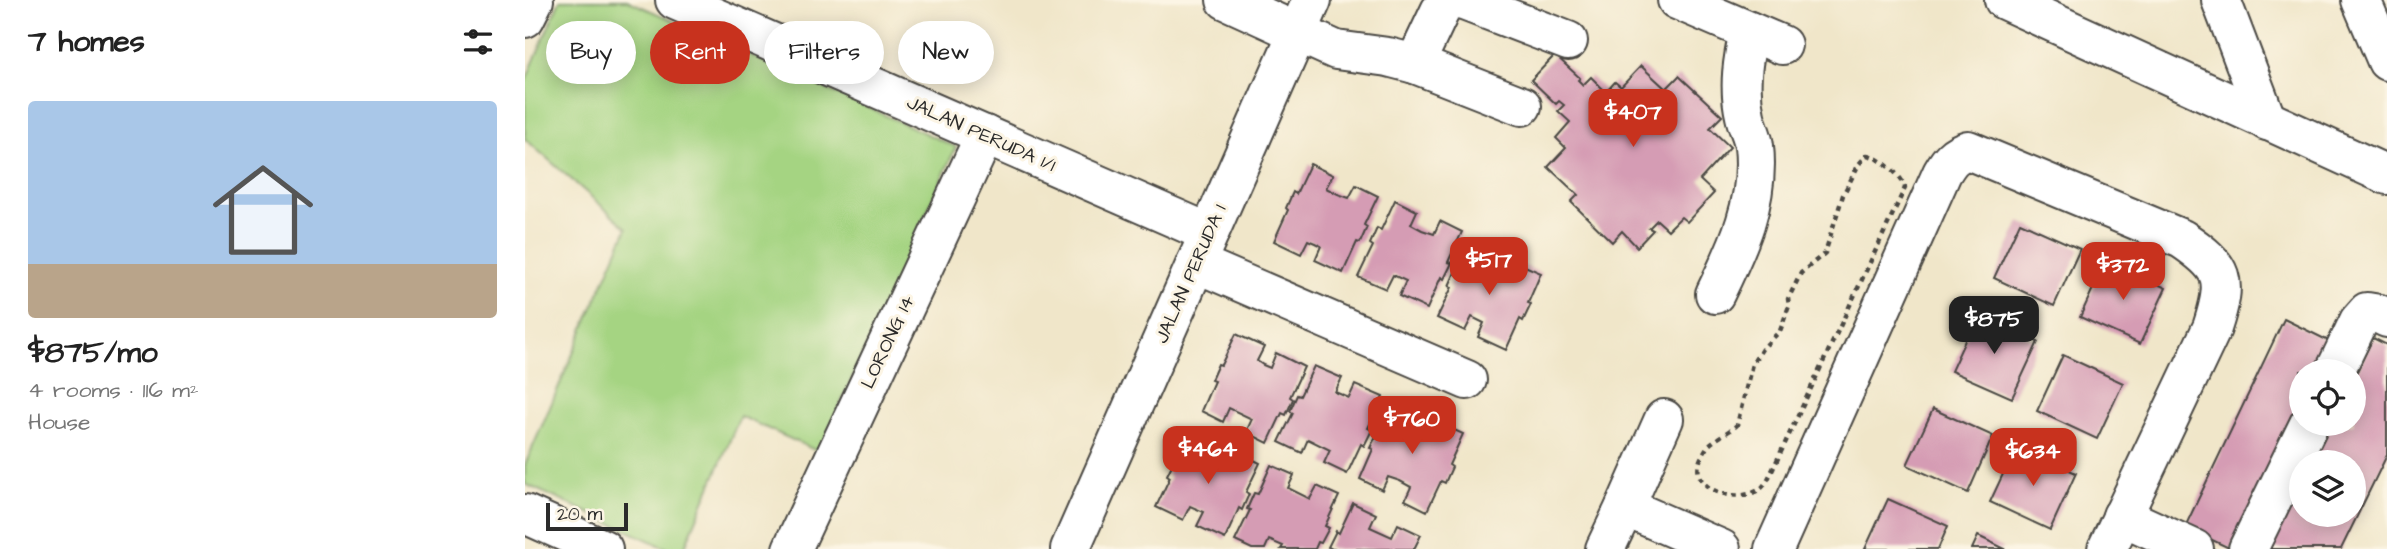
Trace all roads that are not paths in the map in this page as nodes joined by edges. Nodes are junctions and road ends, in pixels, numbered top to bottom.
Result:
1 (534, 0) edge
2 (675, 0) edge
3 (1226, 0) edge
4 (1460, 0) edge
5 (1678, 0) edge
6 (2004, 0) edge
7 (2221, 0) edge
8 (2361, 0) edge
9 (1305, 16) edge
10 (2071, 16) edge
11 (525, 18) edge
12 (1568, 41) dead end
13 (2387, 61) edge
14 (1415, 64) junction
15 (1522, 106) dead end
16 (2267, 121) junction
17 (985, 135) junction
18 (2387, 175) edge
19 (1203, 248) junction
20 (1715, 294) dead end
21 (2387, 318) edge
22 (2341, 359) edge
23 (1467, 380) dead end
24 (1664, 419) dead end
25 (2303, 436) edge
26 (1625, 507) junction
27 (525, 514) edge
28 (2114, 532) edge
29 (1080, 546) edge
30 (603, 549) edge
31 (792, 549) edge
32 (1605, 549) edge
33 (1721, 549) edge
34 (1774, 549) edge
35 (2194, 549) edge
36 (2248, 549) edge

1 - 11 street
2 - 17 street, JALAN PERUDA 1/1
3 - 9 street
4 - 12 street
4 - 14 street
5 - 20 street
6 - 10 street
7 - 16 street
8 - 13 street
9 - 14 street
9 - 19 street, JALAN PERUDA 1
10 - 16 street
14 - 15 street
16 - 18 street
17 - 19 street, JALAN PERUDA 1/1
17 - 31 street, LORONG 14
19 - 23 street, JALAN PERUDA 1/1
19 - 29 street, JALAN PERUDA 1
21 - 22 street
24 - 26 street
25 - 36 street
26 - 32 street
26 - 33 street
27 - 30 street
28 - 34 street
28 - 35 street

